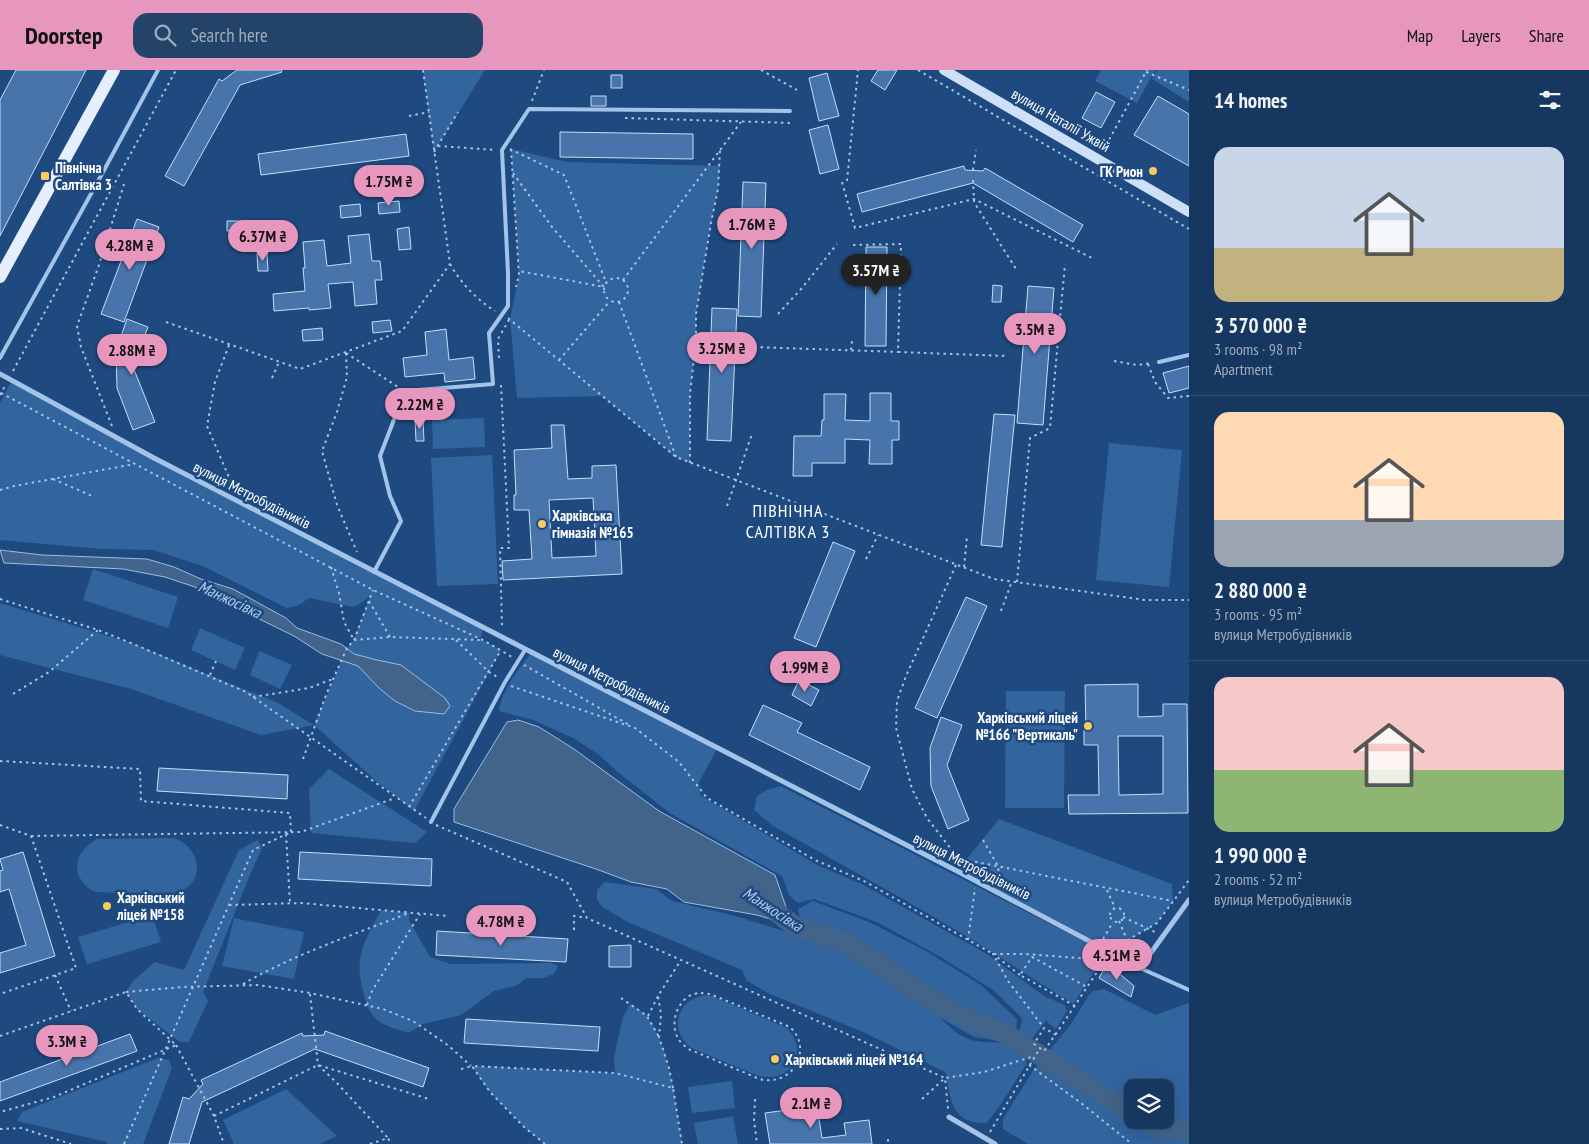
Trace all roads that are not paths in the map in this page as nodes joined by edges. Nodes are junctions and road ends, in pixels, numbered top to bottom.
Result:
1 (114, 70) edge
2 (158, 70) edge
3 (944, 70) edge
4 (790, 111) dead end
5 (1189, 212) edge
6 (0, 277) edge
7 (1189, 355) edge
8 (0, 358) edge
9 (1159, 362) road end
10 (0, 374) edge
11 (374, 572) junction
12 (525, 650) junction
13 (432, 822) road end
14 (1189, 900) edge
15 (1140, 968) junction
16 (1189, 990) edge
17 (949, 1117) road end
18 (995, 1144) edge

1 - 6 main road
2 - 8 lane
3 - 5 main road, вулиця Наталії Ужвій
4 - 11 lane
7 - 9 lane
10 - 11 street, вулиця Метробудівників
11 - 12 street, вулиця Метробудівників
12 - 13 lane, bridge
12 - 15 street, вулиця Метробудівників
14 - 15 street
15 - 16 lane
17 - 18 street

